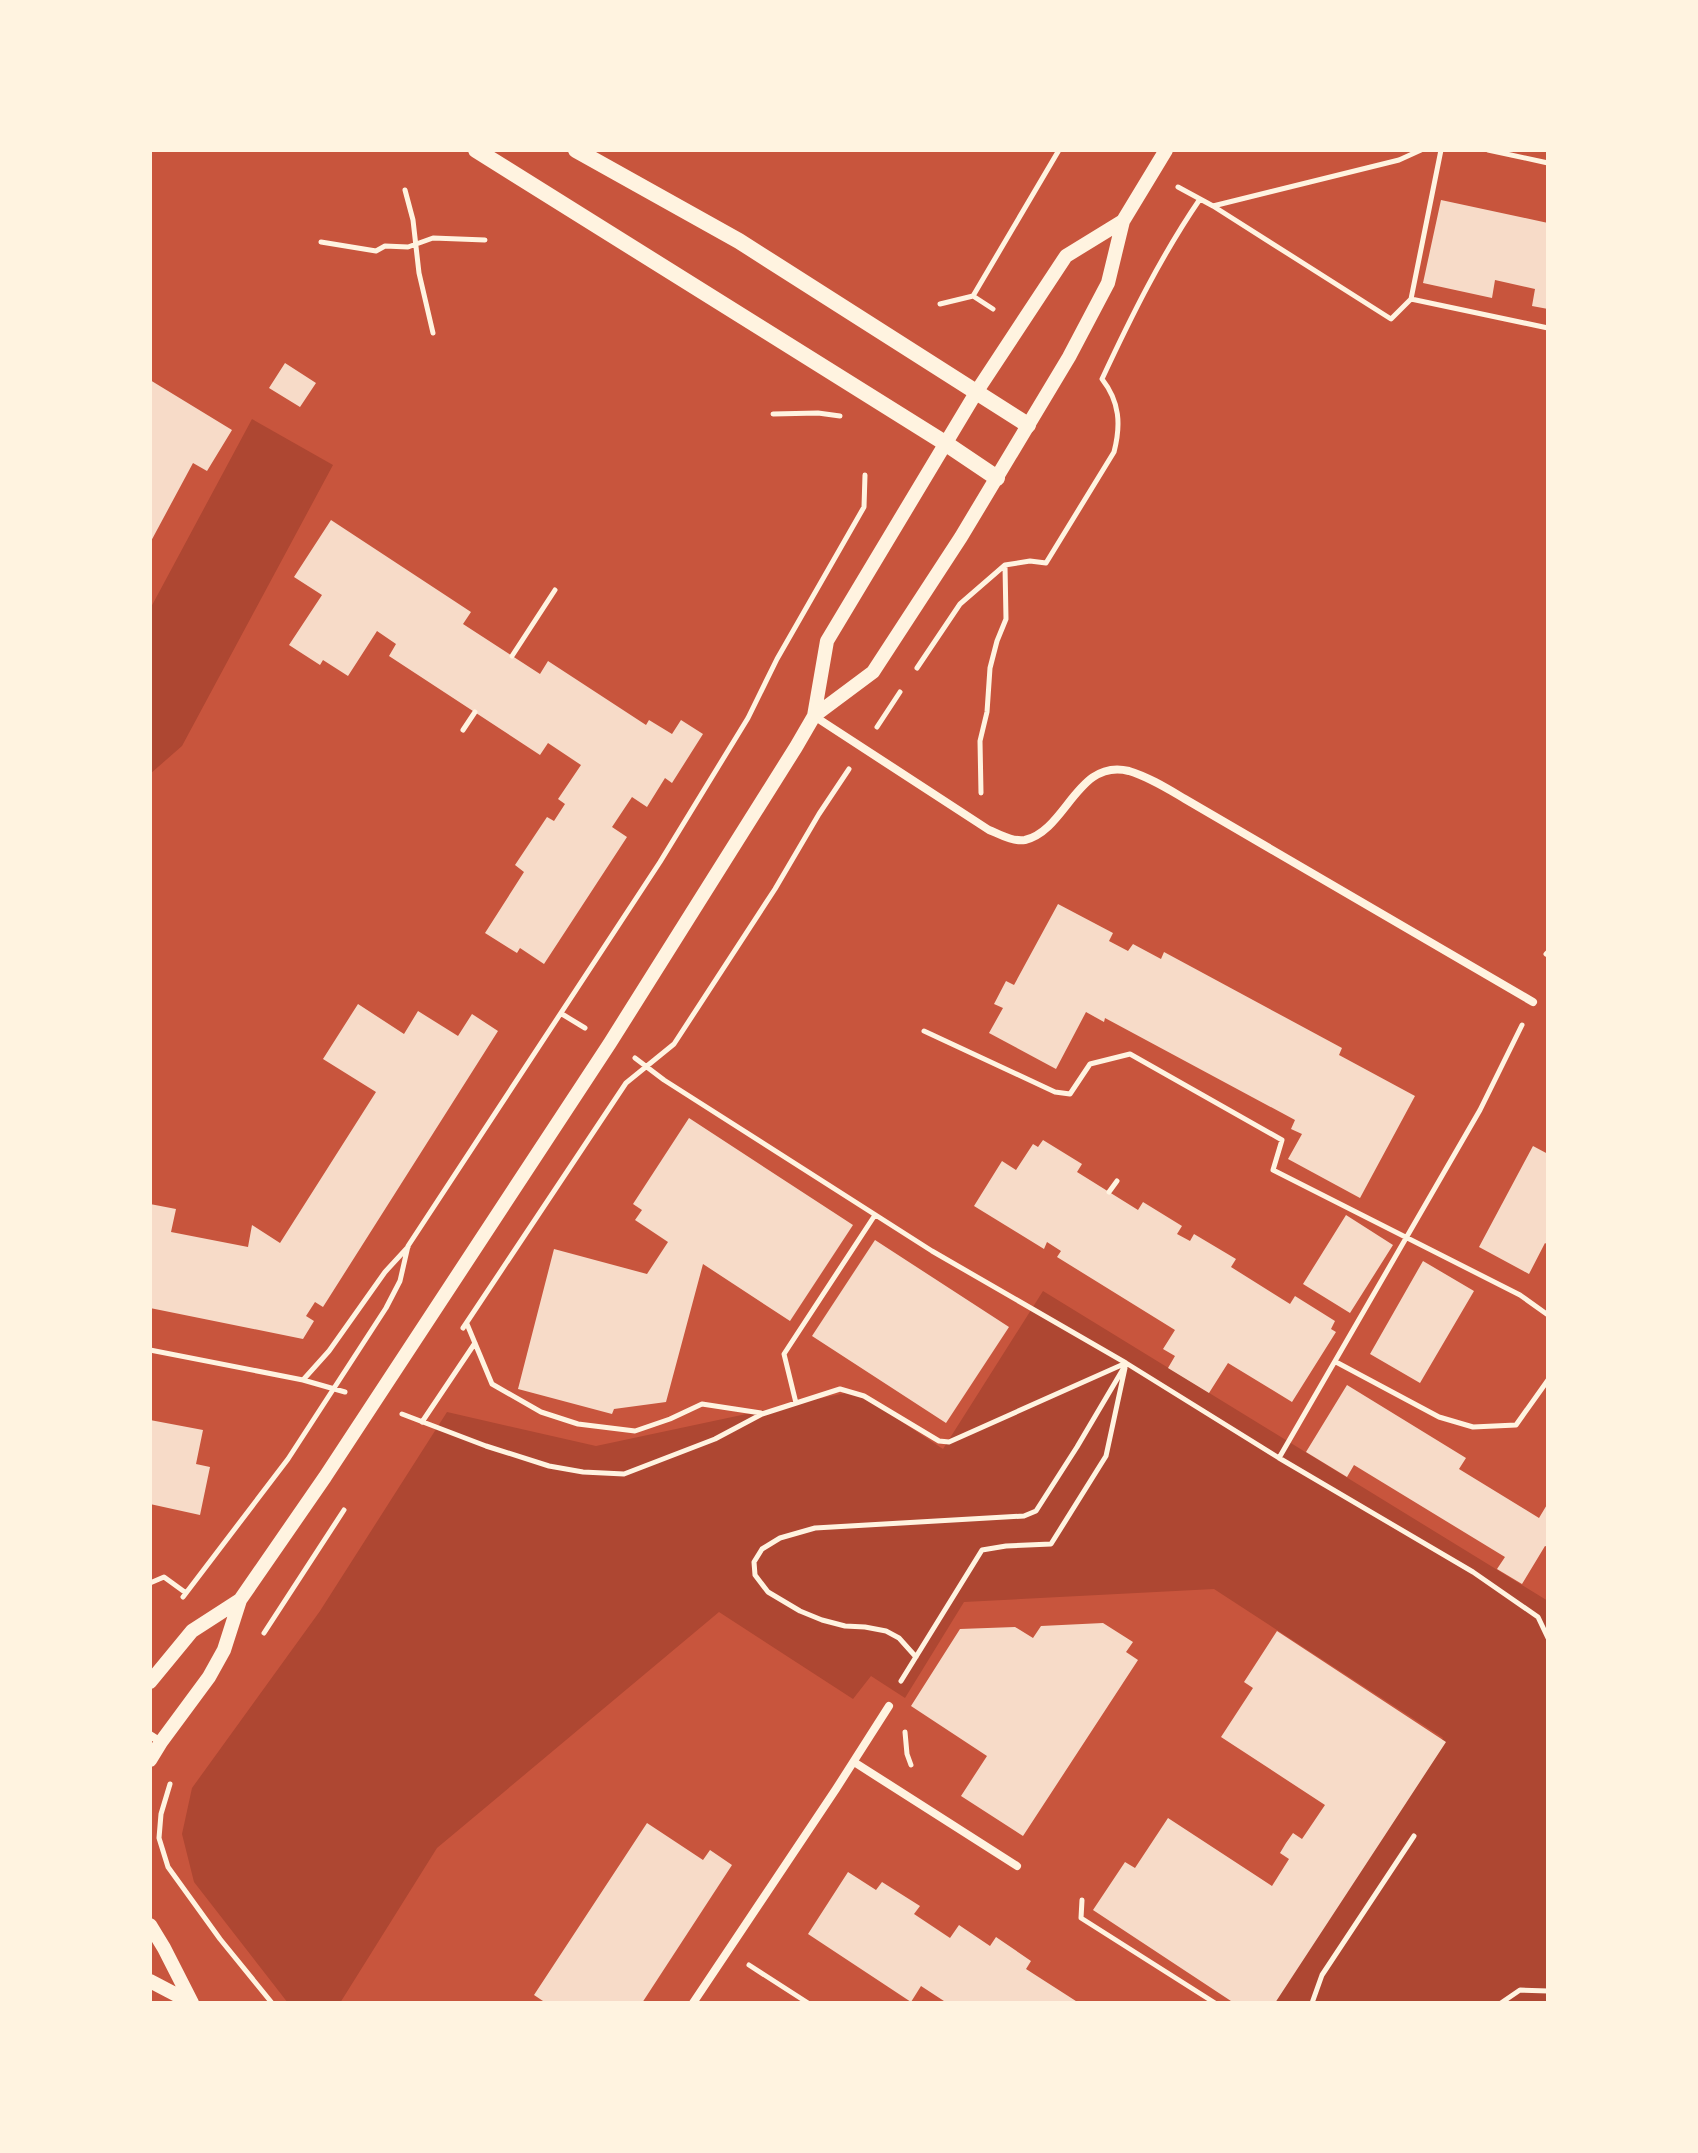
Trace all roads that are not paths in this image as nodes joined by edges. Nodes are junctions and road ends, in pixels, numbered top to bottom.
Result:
1 (476, 150) edge
2 (576, 150) edge
3 (1166, 150) edge
4 (1123, 221) junction
5 (977, 391) junction
6 (1028, 425) junction
7 (945, 443) junction
8 (997, 478) junction
9 (814, 716) junction
10 (1533, 1002) road end
11 (240, 1600) junction
12 (150, 1682) edge
13 (889, 1706) road end
14 (155, 1738) edge
15 (150, 1760) edge
16 (854, 1762) junction
17 (1017, 1866) dead end
18 (150, 1925) edge
19 (150, 1981) edge
20 (192, 2003) edge
21 (693, 2003) edge

1 - 7 main road
2 - 5 main road
3 - 4 street
4 - 5 street
4 - 6 street
5 - 6 main road
5 - 7 street
6 - 8 street
7 - 8 main road
7 - 9 street
8 - 9 street
9 - 10 street
9 - 11 street
11 - 12 street
11 - 14 street
13 - 16 street
14 - 15 street
16 - 17 street
16 - 21 street
18 - 20 street
19 - 20 street

